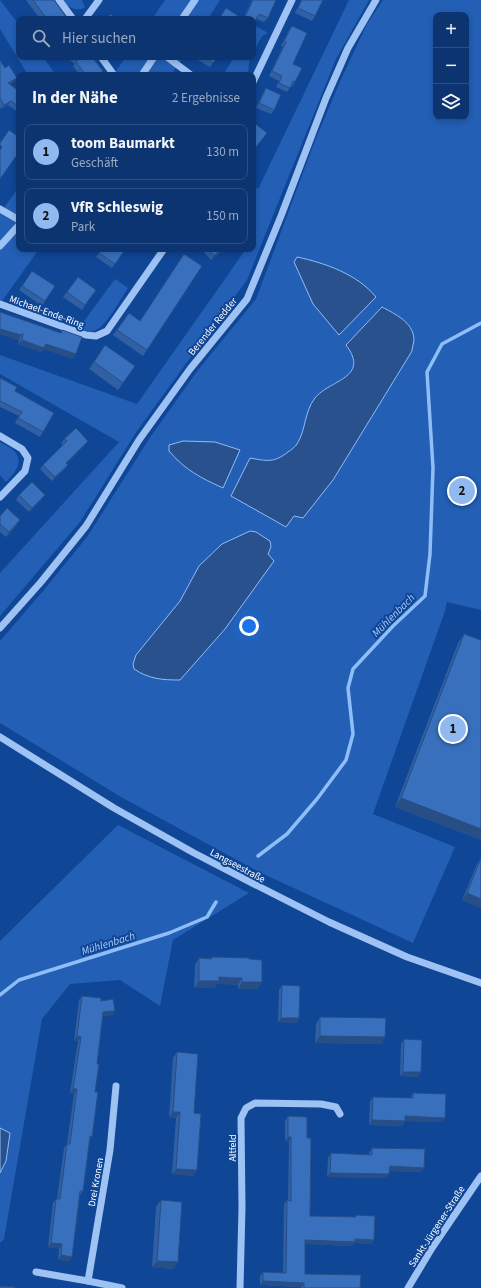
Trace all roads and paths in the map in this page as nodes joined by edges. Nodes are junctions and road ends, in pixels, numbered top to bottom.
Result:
1 (59, 0) edge
2 (99, 0) edge
3 (195, 0) edge
4 (292, 0) edge
5 (376, 0) edge
6 (71, 16) edge
7 (87, 16) edge
8 (184, 16) edge
9 (103, 60) edge
10 (152, 60) edge
11 (171, 60) edge
12 (112, 72) edge
13 (144, 72) edge
14 (187, 72) edge
15 (256, 76) edge
16 (0, 209) edge
17 (16, 218) edge
18 (16, 228) edge
19 (0, 246) edge
20 (162, 252) edge
21 (0, 304) edge
22 (0, 436) edge
23 (0, 497) edge
24 (0, 628) edge
25 (0, 737) edge
26 (481, 984) edge
27 (116, 1086) dead end
28 (340, 1114) dead end
29 (481, 1176) edge
30 (36, 1272) dead end
31 (88, 1280) junction
32 (122, 1288) edge
33 (240, 1288) edge
34 (408, 1288) edge

1 - 6 street
2 - 7 street
3 - 8 street
4 - 15 street
5 - 24 street, Berender Redder
9 - 12 street
10 - 13 street
11 - 14 street
16 - 17 street
18 - 19 street
20 - 21 street, Michael-Ende-Ring
22 - 23 street
25 - 26 street, Langseestraße
27 - 31 street, Drei Kronen
28 - 33 street, Altfeld
29 - 34 street, Sankt-Jürgener-Straße
30 - 31 street
31 - 32 street

